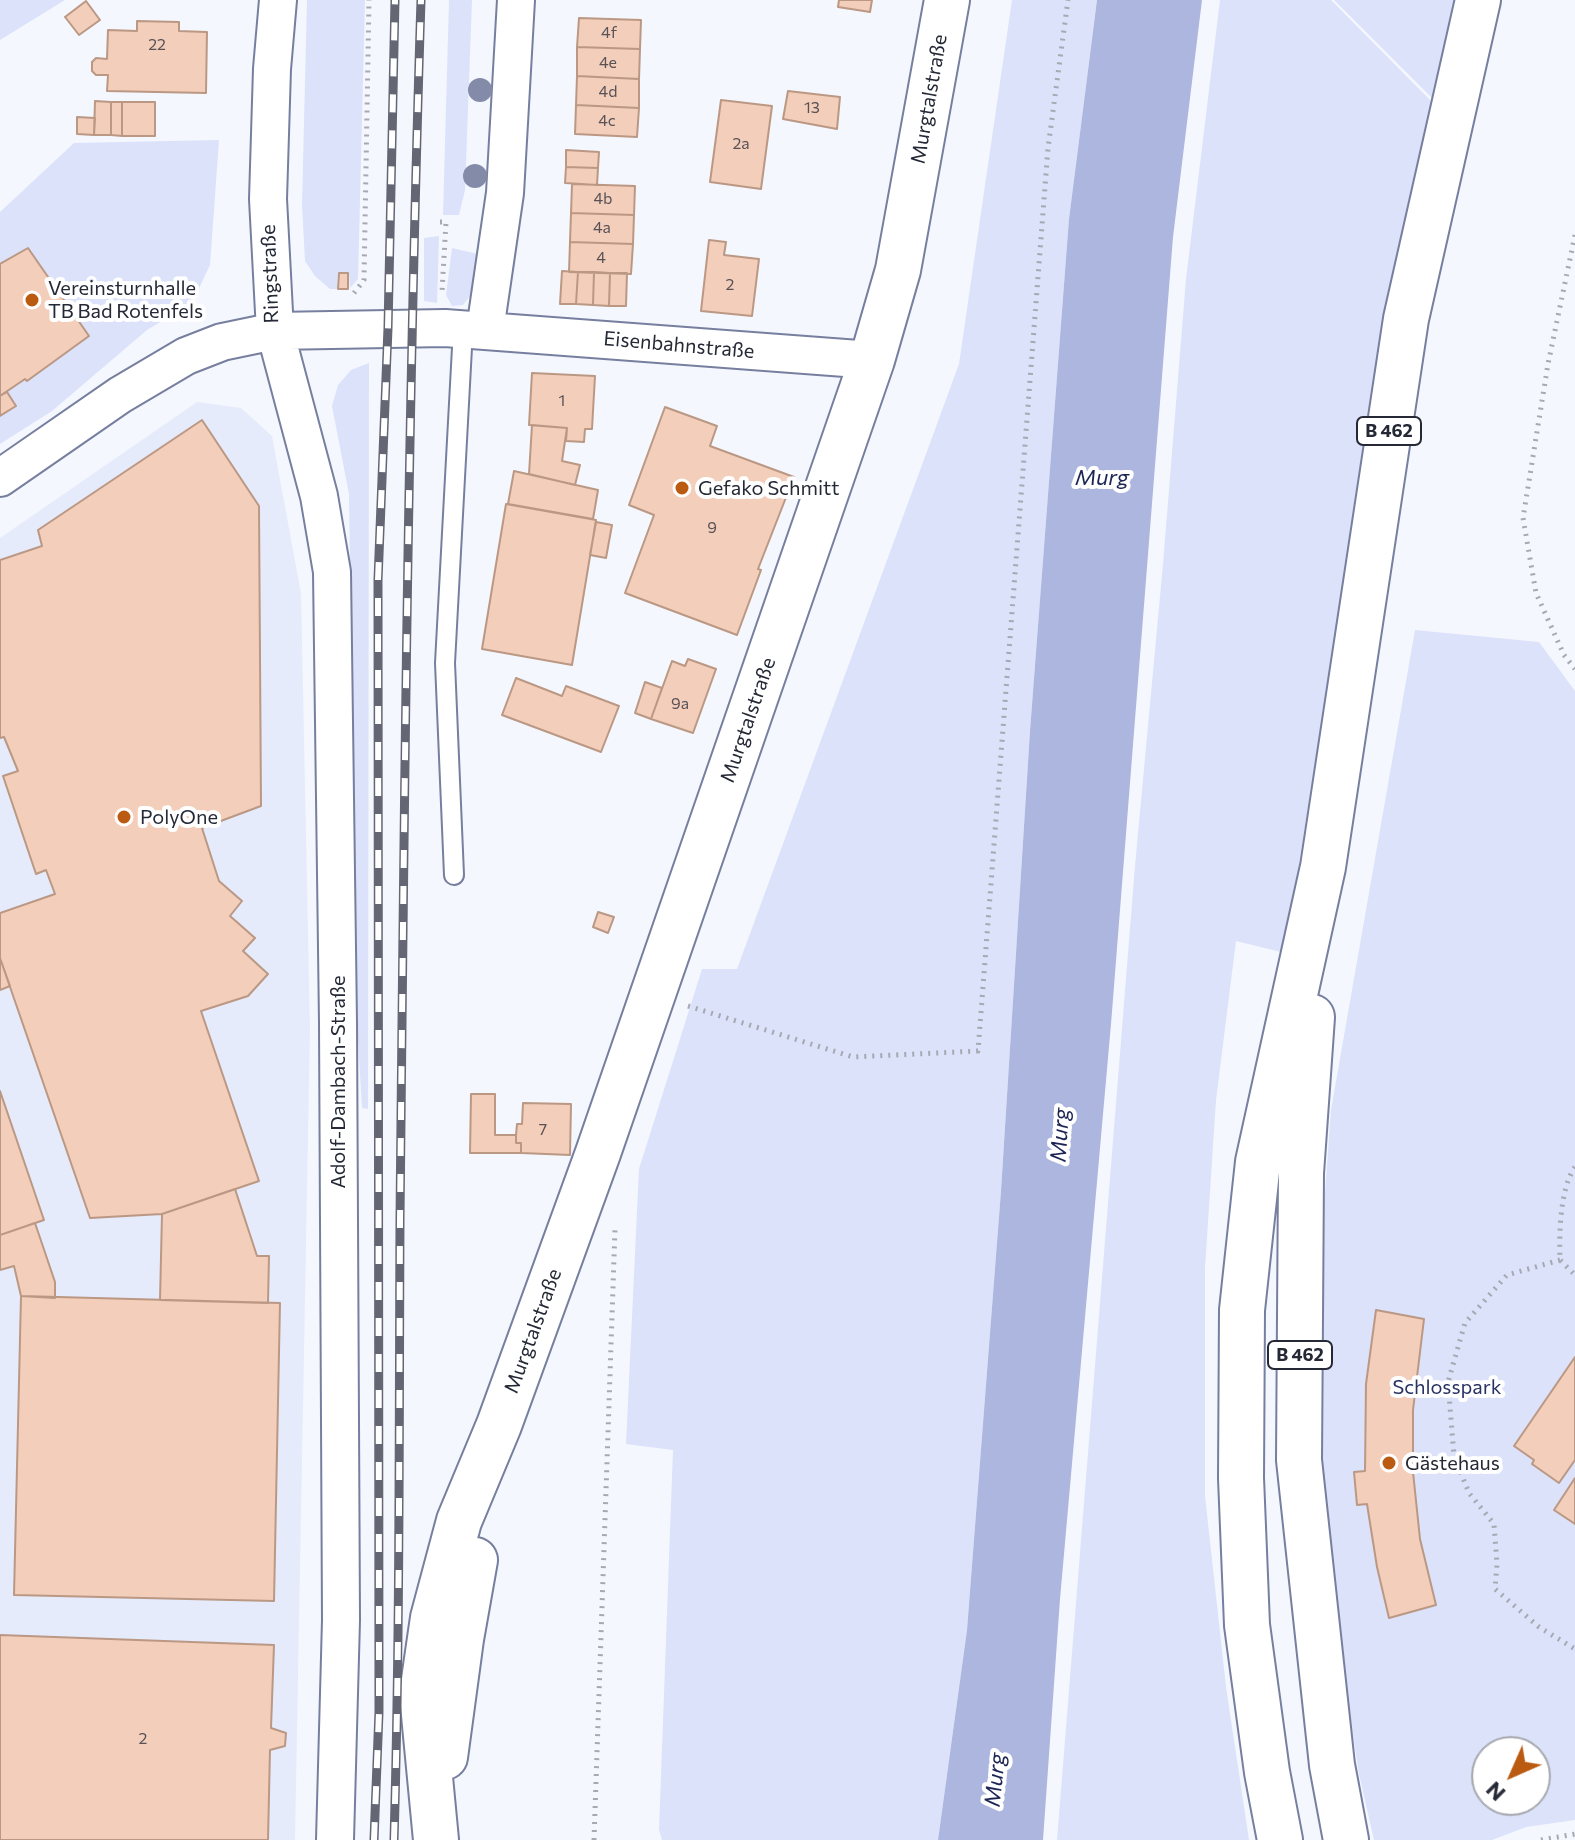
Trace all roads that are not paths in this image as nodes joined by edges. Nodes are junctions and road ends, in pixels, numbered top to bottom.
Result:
1 (278, 0) edge
2 (516, 0) edge
3 (947, 0) edge
4 (1478, 0) edge
5 (474, 329) junction
6 (275, 331) junction
7 (872, 360) junction
8 (0, 478) edge
9 (1323, 867) junction
10 (454, 875) dead end
11 (436, 1836) edge
12 (335, 1840) edge
13 (1280, 1840) edge
14 (1346, 1840) edge

1 - 6 street, Ringstraße
2 - 5 street
3 - 7 main road, Murgtalstraße
4 - 9 main road, B 462
5 - 6 street, Eisenbahnstraße
5 - 7 street, Eisenbahnstraße
5 - 10 lane
6 - 8 street, Ringstraße
6 - 12 street, Adolf-Dambach-Straße
7 - 11 main road, Murgtalstraße
9 - 13 main road, B 462
9 - 14 main road, B 462

